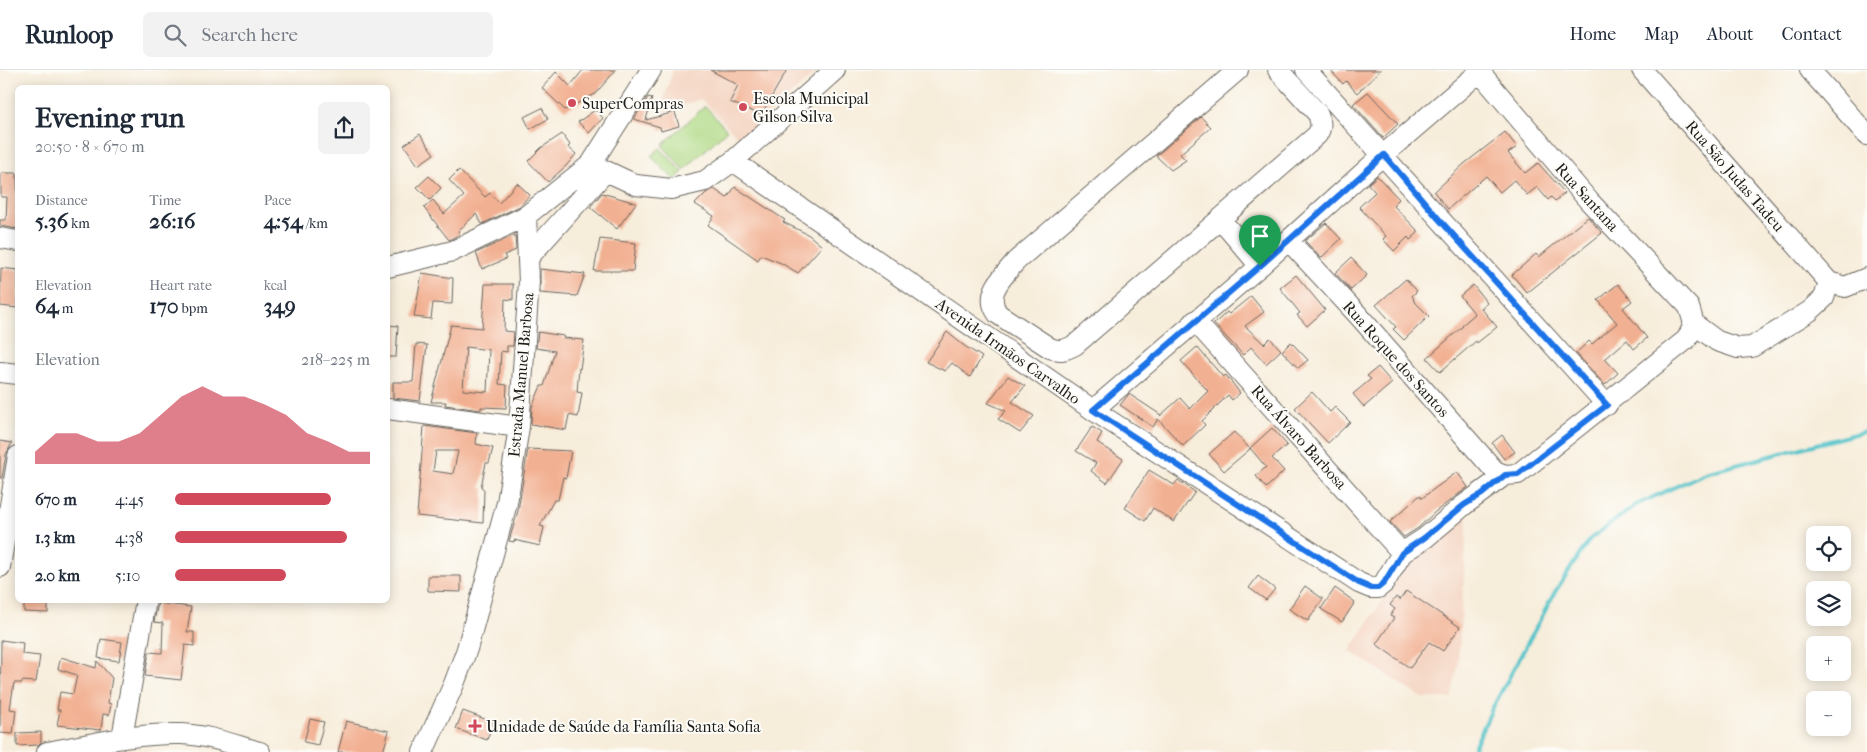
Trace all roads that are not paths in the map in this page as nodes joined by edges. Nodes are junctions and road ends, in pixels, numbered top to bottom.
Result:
1 (651, 70) edge
2 (835, 70) edge
3 (1238, 70) edge
4 (1278, 70) edge
5 (1306, 70) edge
6 (1642, 70) edge
7 (1810, 70) edge
8 (1480, 71) edge
9 (1867, 135) edge
10 (1384, 155) junction
11 (733, 160) junction
12 (599, 167) junction
13 (526, 216) junction
14 (1220, 219) junction
15 (0, 238) edge
16 (15, 240) edge
17 (1289, 241) junction
18 (528, 258) junction
19 (1260, 266) junction
20 (390, 267) edge
21 (1867, 278) edge
22 (1829, 282) junction
23 (1195, 321) junction
24 (1694, 324) junction
25 (0, 372) edge
26 (15, 374) edge
27 (1607, 405) junction
28 (390, 409) edge
29 (1093, 410) junction
30 (519, 427) junction
31 (15, 467) edge
32 (1505, 475) junction
33 (4, 509) edge
34 (1402, 553) junction
35 (0, 567) edge
36 (145, 603) edge
37 (122, 738) junction
38 (47, 752) edge
39 (260, 752) edge
40 (423, 752) edge

1 - 12 street
2 - 11 street
3 - 14 street
4 - 14 street
5 - 10 street
6 - 22 street, Rua São Judas Tadeu
7 - 9 street
8 - 10 street
8 - 24 street, Rua Santana
10 - 17 street
10 - 27 street
11 - 12 street
11 - 29 street, Avenida Irmãos Carvalho
12 - 13 street
12 - 18 street
13 - 18 street, Estrada Manuel Barbosa
13 - 20 street
14 - 19 street
15 - 16 street
17 - 19 street
17 - 32 street, Rua Roque dos Santos
18 - 30 street, Estrada Manuel Barbosa
19 - 23 street
21 - 22 street
22 - 24 street
23 - 29 street
23 - 34 street, Rua Álvaro Barbosa
24 - 27 street
25 - 26 street
27 - 32 street
28 - 30 street
29 - 34 street, Avenida Irmãos Carvalho
30 - 40 street, Estrada Manuel Barbosa
31 - 33 street
32 - 34 street
33 - 35 street
36 - 37 street
37 - 38 street
37 - 39 street

